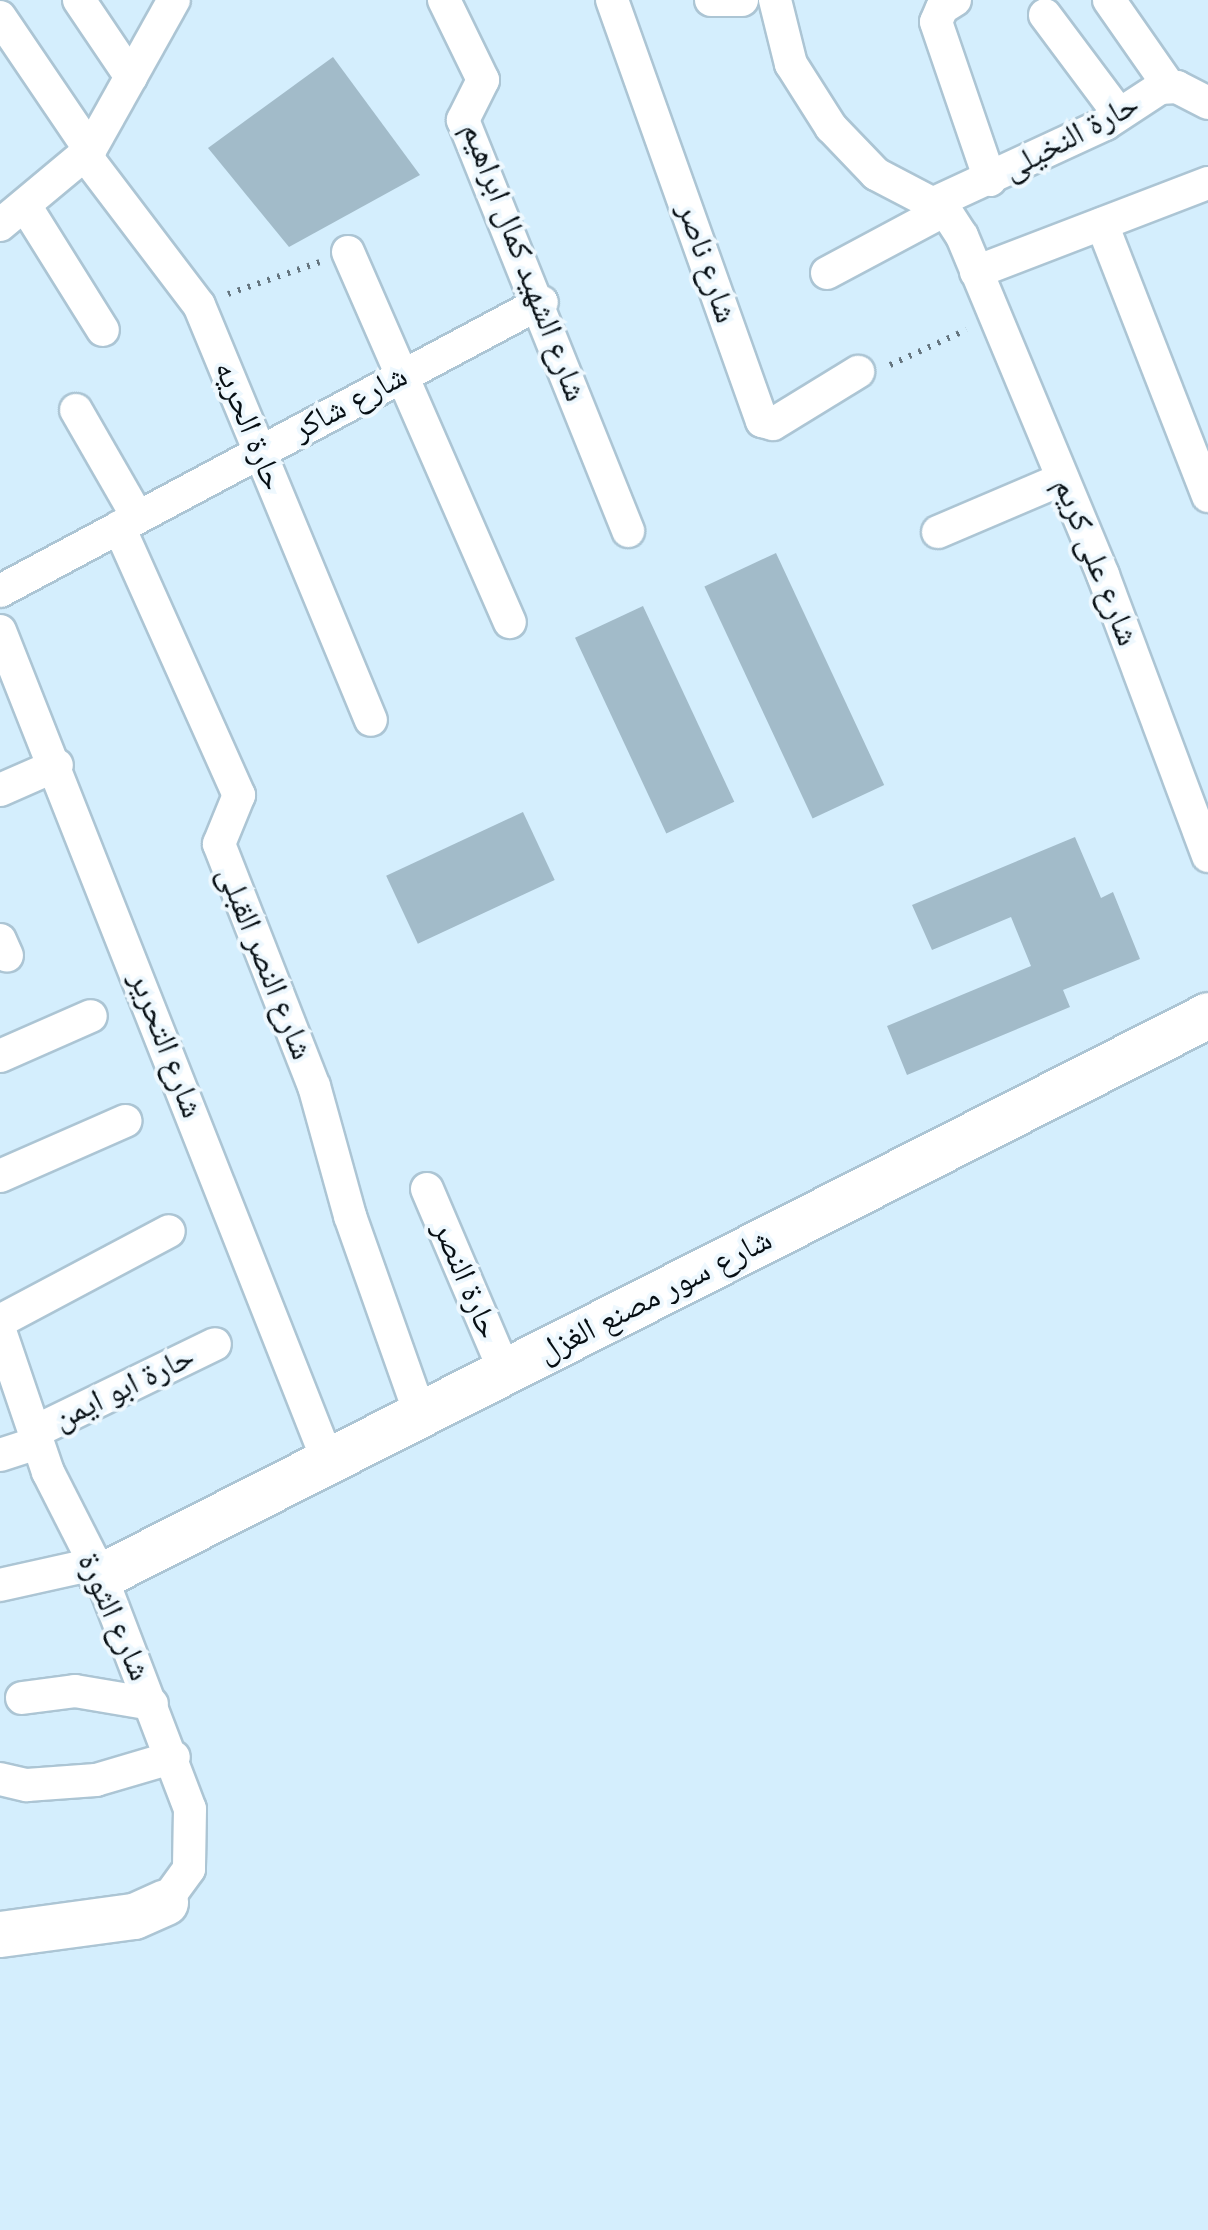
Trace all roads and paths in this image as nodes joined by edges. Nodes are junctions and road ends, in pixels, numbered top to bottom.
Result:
1 (79, 0) edge
2 (174, 0) edge
3 (444, 0) edge
4 (612, 0) edge
5 (711, 0) edge
6 (742, 0) edge
7 (775, 0) edge
8 (956, 0) edge
9 (1109, 0) edge
10 (1045, 15) dead end
11 (0, 17) edge
12 (131, 77) junction
13 (1168, 86) junction
14 (1208, 102) edge
15 (1119, 114) junction
16 (88, 152) junction
17 (990, 180) junction
18 (1208, 183) edge
19 (938, 207) junction
20 (13, 216) edge
21 (1102, 224) junction
22 (348, 252) joint
23 (976, 272) junction
24 (827, 273) dead end
25 (542, 302) junction
26 (199, 304) junction
27 (993, 317) junction
28 (103, 330) dead end
29 (874, 369) joint
30 (403, 375) junction
31 (76, 410) dead end
32 (258, 452) junction
33 (1062, 478) junction
34 (1208, 496) edge
35 (128, 522) junction
36 (628, 531) dead end
37 (938, 532) dead end
38 (0, 591) edge
39 (510, 622) dead end
40 (0, 631) edge
41 (12, 693) edge
42 (371, 720) dead end
43 (57, 765) junction
44 (0, 790) edge
45 (1208, 856) edge
46 (1208, 1015) edge
47 (91, 1016) dead end
48 (0, 1056) edge
49 (125, 1121) dead end
50 (0, 1176) edge
51 (427, 1189) dead end
52 (170, 1231) dead end
53 (0, 1321) edge
54 (0, 1332) edge
55 (215, 1344) dead end
56 (505, 1372) junction
57 (420, 1414) junction
58 (35, 1438) junction
59 (0, 1455) edge
60 (328, 1461) junction
61 (98, 1570) junction
62 (0, 1584) edge
63 (22, 1698) dead end
64 (152, 1704) junction
65 (174, 1757) junction
66 (0, 1780) edge
67 (165, 1902) joint
68 (0, 1934) edge

1 - 12 street
2 - 12 street
3 - 25 street, شارع الشهيد كمال ابراهيم
4 - 29 street, شارع ناصر
5 - 6 street
7 - 19 street
8 - 17 street
9 - 13 street
10 - 15 street
11 - 16 street, حارة الحريه
12 - 16 street
13 - 14 street, حارة النخيلى
13 - 15 street, حارة النخيلى
15 - 17 street, حارة النخيلى
16 - 20 street
16 - 26 street, حارة الحريه
17 - 19 street, حارة النخيلى
18 - 21 street
19 - 23 street, شارع على كريم
19 - 24 street, حارة النخيلى
20 - 28 street
21 - 23 street
21 - 34 street
22 - 26 path
22 - 30 street
23 - 27 street, شارع على كريم
25 - 30 street, شارع شاكر
25 - 36 street, شارع الشهيد كمال ابراهيم
26 - 32 street, حارة الحريه
27 - 29 path
27 - 33 street, شارع على كريم
30 - 32 street, شارع شاكر
30 - 39 street
31 - 35 street, شارع النصر القبلى
32 - 35 street, شارع شاكر
32 - 42 street, حارة الحريه
33 - 37 street
33 - 45 street, شارع على كريم
35 - 38 street, شارع شاكر
35 - 57 street, شارع النصر القبلى
40 - 41 street, شارع التحرير
41 - 43 street, شارع التحرير
43 - 44 street
43 - 60 street, شارع التحرير
46 - 56 street, شارع سور مصنع الغزل
47 - 48 street
49 - 50 street
51 - 56 street, حارة النصر
52 - 53 street
54 - 58 street, شارع الثورة
55 - 58 street, حارة ابو ايمن
56 - 57 street, شارع سور مصنع الغزل
57 - 60 street, شارع سور مصنع الغزل
58 - 59 street, حارة ابو ايمن
58 - 61 street, شارع الثورة
60 - 61 street, شارع سور مصنع الغزل
61 - 62 street
61 - 64 street, شارع الثورة
63 - 64 street
64 - 65 street, شارع الثورة
65 - 66 street
65 - 67 street, شارع الثورة
67 - 68 street

